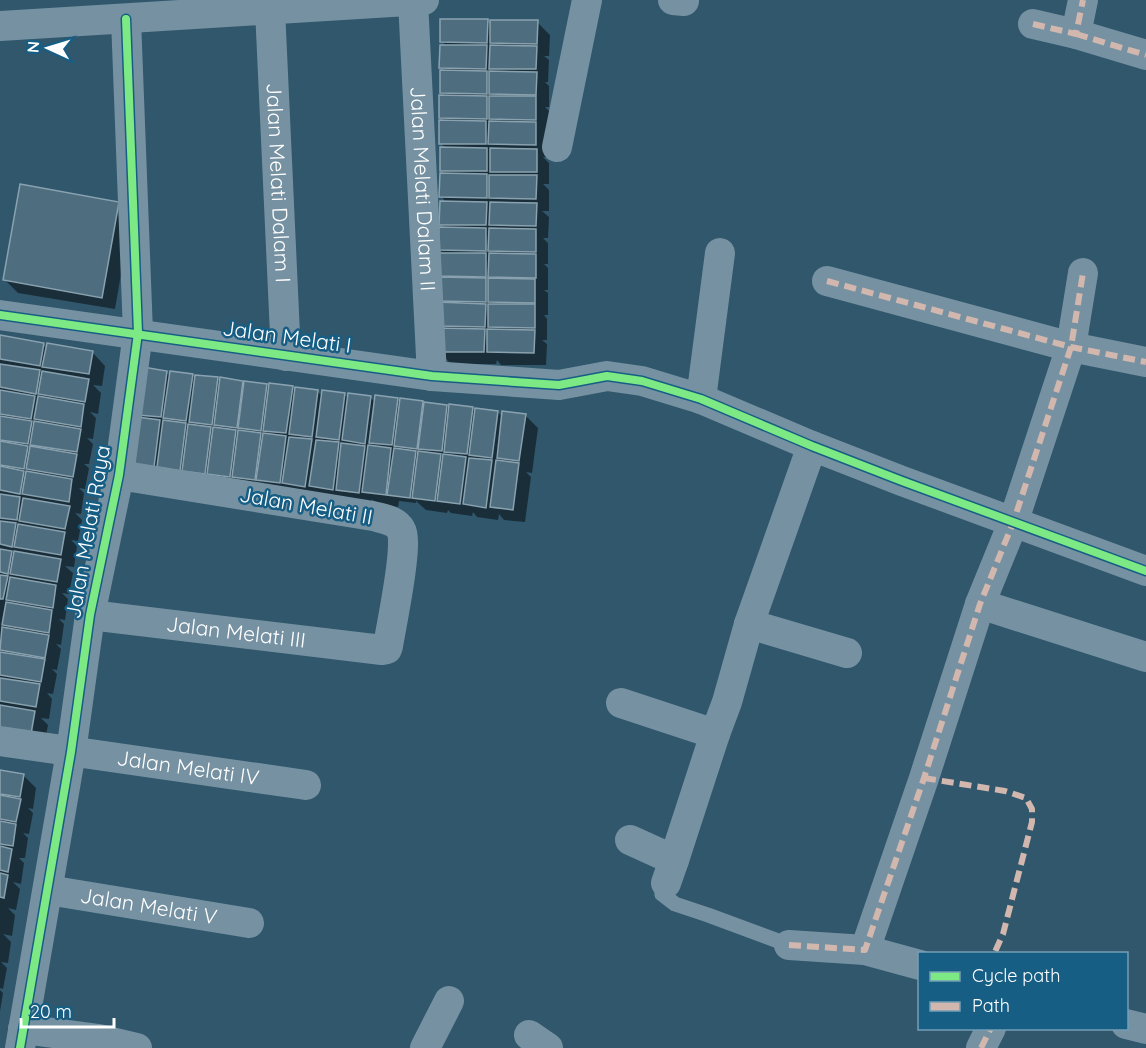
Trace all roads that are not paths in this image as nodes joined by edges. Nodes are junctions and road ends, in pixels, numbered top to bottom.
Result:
1 (424, 0) edge
2 (587, 0) edge
3 (1083, 0) edge
4 (413, 1) edge
5 (270, 9) junction
6 (136, 12) edge
7 (1033, 24) dead end
8 (0, 26) edge
9 (1076, 34) junction
10 (1146, 55) edge
11 (557, 147) dead end
12 (720, 253) dead end
13 (1083, 273) dead end
14 (827, 281) dead end
15 (0, 315) edge
16 (138, 333) junction
17 (1071, 347) junction
18 (286, 356) junction
19 (1146, 362) edge
20 (432, 376) junction
21 (701, 399) junction
22 (812, 446) junction
23 (119, 475) junction
24 (1013, 523) junction
25 (1146, 571) edge
26 (980, 604) junction
27 (90, 615) junction
28 (749, 624) junction
29 (382, 650) joint
30 (847, 653) dead end
31 (1146, 657) edge
32 (621, 703) dead end
33 (715, 734) junction
34 (0, 741) edge
35 (72, 752) junction
36 (306, 785) dead end
37 (630, 840) dead end
38 (670, 872) junction
39 (48, 890) junction
40 (249, 923) dead end
41 (789, 945) joint
42 (865, 950) junction
43 (918, 964) edge
44 (449, 1001) dead end
45 (1128, 1024) edge
46 (1146, 1029) edge
47 (990, 1030) edge
48 (21, 1039) edge
49 (137, 1048) edge
50 (426, 1048) edge
51 (981, 1048) edge

1 - 4 street
2 - 11 street
3 - 9 street
4 - 5 street
4 - 20 street, Jalan Melati Dalam II
5 - 6 street
5 - 18 street, Jalan Melati Dalam I
6 - 8 street
6 - 16 street, Jalan Melati Raya
7 - 9 street
9 - 10 street
12 - 21 street
13 - 17 street
14 - 17 street
15 - 16 street, Jalan Melati I
16 - 18 street, Jalan Melati I
16 - 23 street, Jalan Melati Raya
17 - 19 street
17 - 24 street
18 - 20 street, Jalan Melati I
20 - 21 street, Jalan Melati I
21 - 22 street, Jalan Melati I
22 - 24 street, Jalan Melati I
22 - 28 street
23 - 27 street, Jalan Melati Raya
23 - 29 street, Jalan Melati II
24 - 25 street, Jalan Melati I
24 - 26 street
26 - 31 street
26 - 42 street
27 - 29 street, Jalan Melati III
27 - 35 street, Jalan Melati Raya
28 - 30 street
28 - 33 street
32 - 33 street
33 - 38 street
34 - 35 street, Jalan Melati IV
35 - 36 street, Jalan Melati IV
35 - 39 street, Jalan Melati Raya
37 - 38 street
38 - 41 lane
39 - 40 street, Jalan Melati V
39 - 48 street, Jalan Melati Raya
41 - 42 street
42 - 43 street
44 - 50 street
45 - 46 street
47 - 51 street
48 - 49 street

